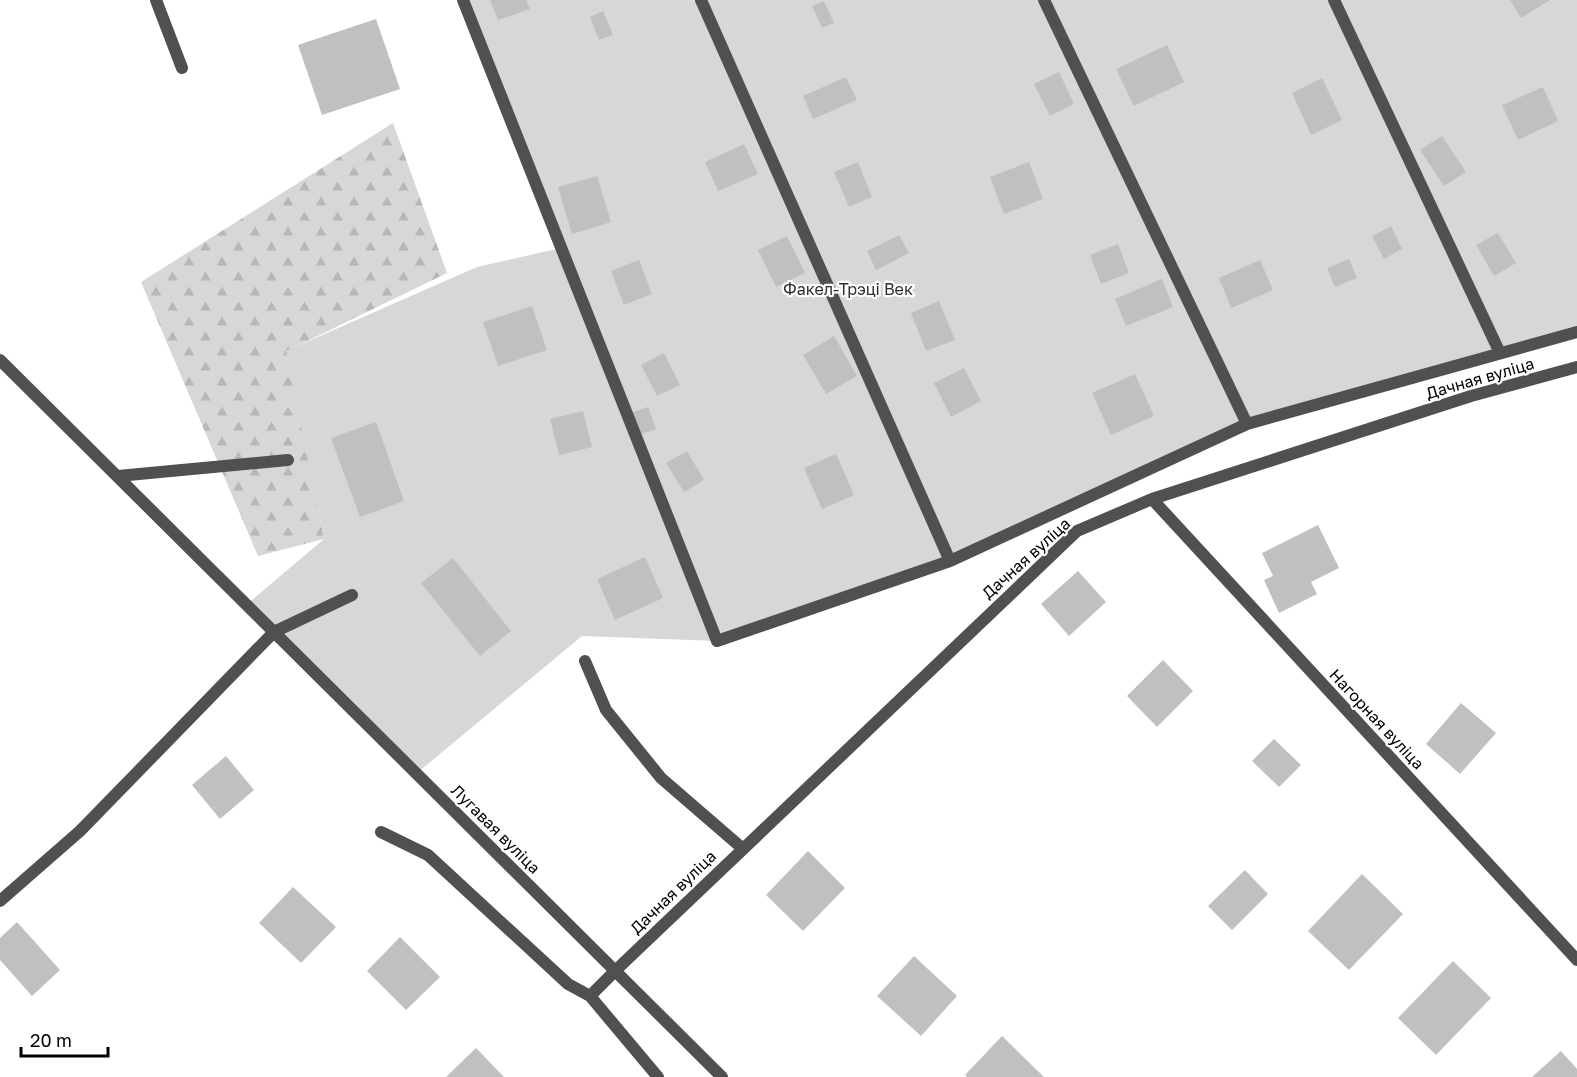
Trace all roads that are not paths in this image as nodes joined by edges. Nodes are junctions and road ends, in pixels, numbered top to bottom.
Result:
1 (156, 0) edge
2 (463, 0) edge
3 (701, 0) edge
4 (1044, 0) edge
5 (1334, 0) edge
6 (182, 68) dead end
7 (1577, 332) edge
8 (1500, 352) junction
9 (0, 360) edge
10 (1577, 367) edge
11 (1247, 424) junction
12 (288, 460) dead end
13 (118, 476) junction
14 (1152, 499) junction
15 (950, 561) junction
16 (352, 595) dead end
17 (274, 632) junction
18 (585, 661) dead end
19 (381, 832) dead end
20 (742, 848) junction
21 (0, 901) edge
22 (1577, 960) edge
23 (615, 971) junction
24 (590, 996) junction
25 (658, 1077) edge
26 (722, 1077) edge

1 - 6 street
2 - 15 street
3 - 15 street
4 - 11 street
5 - 8 street
7 - 8 street
8 - 11 street
9 - 13 street, Лугавая вуліца
10 - 14 street, Дачная вуліца
11 - 15 street
12 - 13 street
13 - 17 street, Лугавая вуліца
14 - 20 street, Дачная вуліца
14 - 22 street, Нагорная вуліца
16 - 17 street
17 - 21 street
17 - 23 street, Лугавая вуліца
18 - 20 street
19 - 24 street
20 - 23 street, Дачная вуліца
23 - 24 street, Дачная вуліца
23 - 26 street, Лугавая вуліца
24 - 25 street

